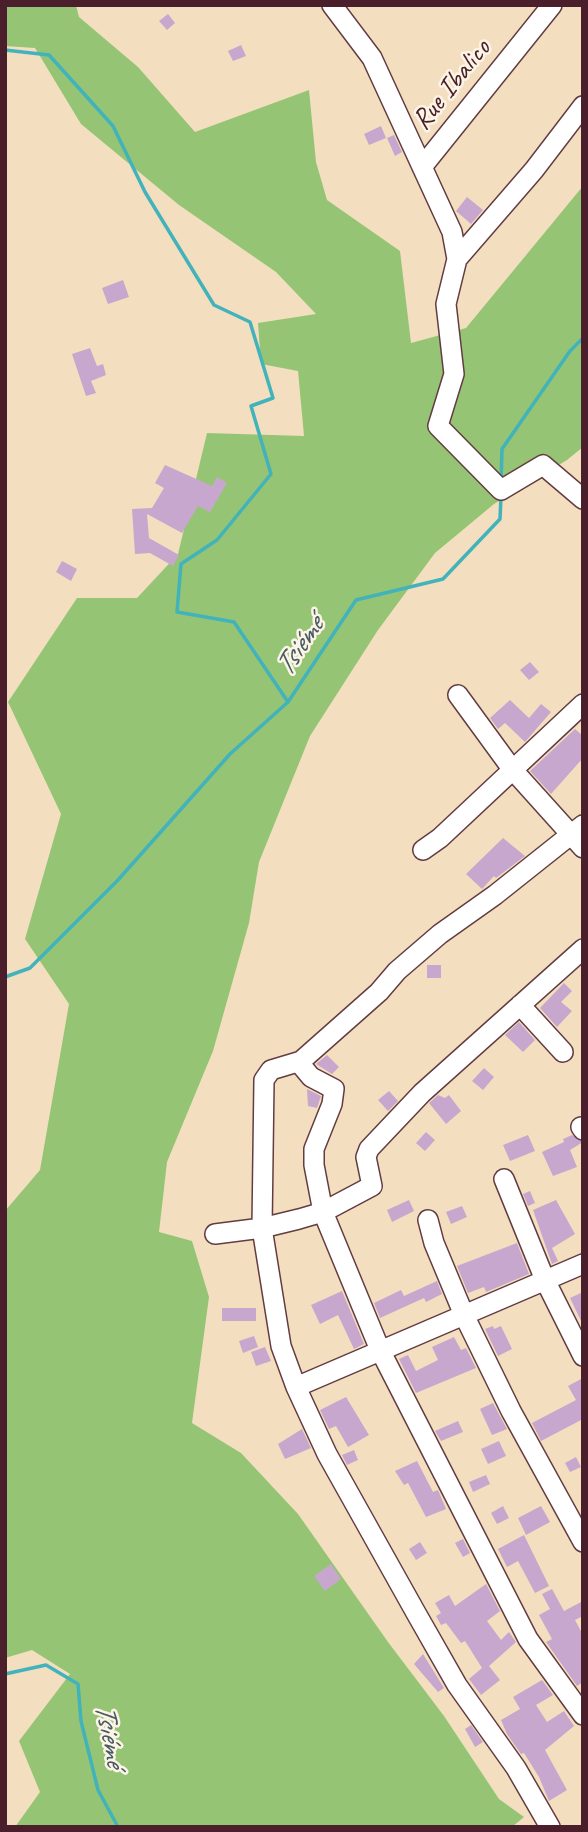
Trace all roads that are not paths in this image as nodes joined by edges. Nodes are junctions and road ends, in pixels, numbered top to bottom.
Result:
1 (332, 5) edge
2 (552, 5) edge
3 (583, 106) edge
4 (422, 167) junction
5 (457, 259) junction
6 (583, 499) edge
7 (458, 695) dead end
8 (583, 704) edge
9 (512, 769) junction
10 (579, 835) edge
11 (423, 850) dead end
12 (583, 948) edge
13 (520, 1005) junction
14 (563, 1052) dead end
15 (301, 1061) junction
16 (504, 1179) dead end
17 (323, 1212) junction
18 (428, 1220) dead end
19 (262, 1228) junction
20 (215, 1234) dead end
21 (583, 1264) edge
22 (545, 1280) junction
23 (464, 1315) junction
24 (380, 1350) junction
25 (583, 1356) edge
26 (296, 1387) junction
27 (583, 1542) edge
28 (583, 1715) edge
29 (550, 1827) edge

1 - 4 street
2 - 4 street, Rue Ibalico
3 - 5 street
4 - 5 street
5 - 6 street
7 - 9 street
8 - 9 street
9 - 10 street
9 - 11 street
10 - 15 street
12 - 13 street
13 - 14 street
13 - 17 street
15 - 17 street
15 - 19 street
16 - 22 street
17 - 19 street
17 - 24 street
18 - 23 street
19 - 20 street
19 - 26 street
21 - 22 street
22 - 23 street
22 - 25 street
23 - 24 street
23 - 27 street
24 - 26 street
24 - 28 street
26 - 29 street

